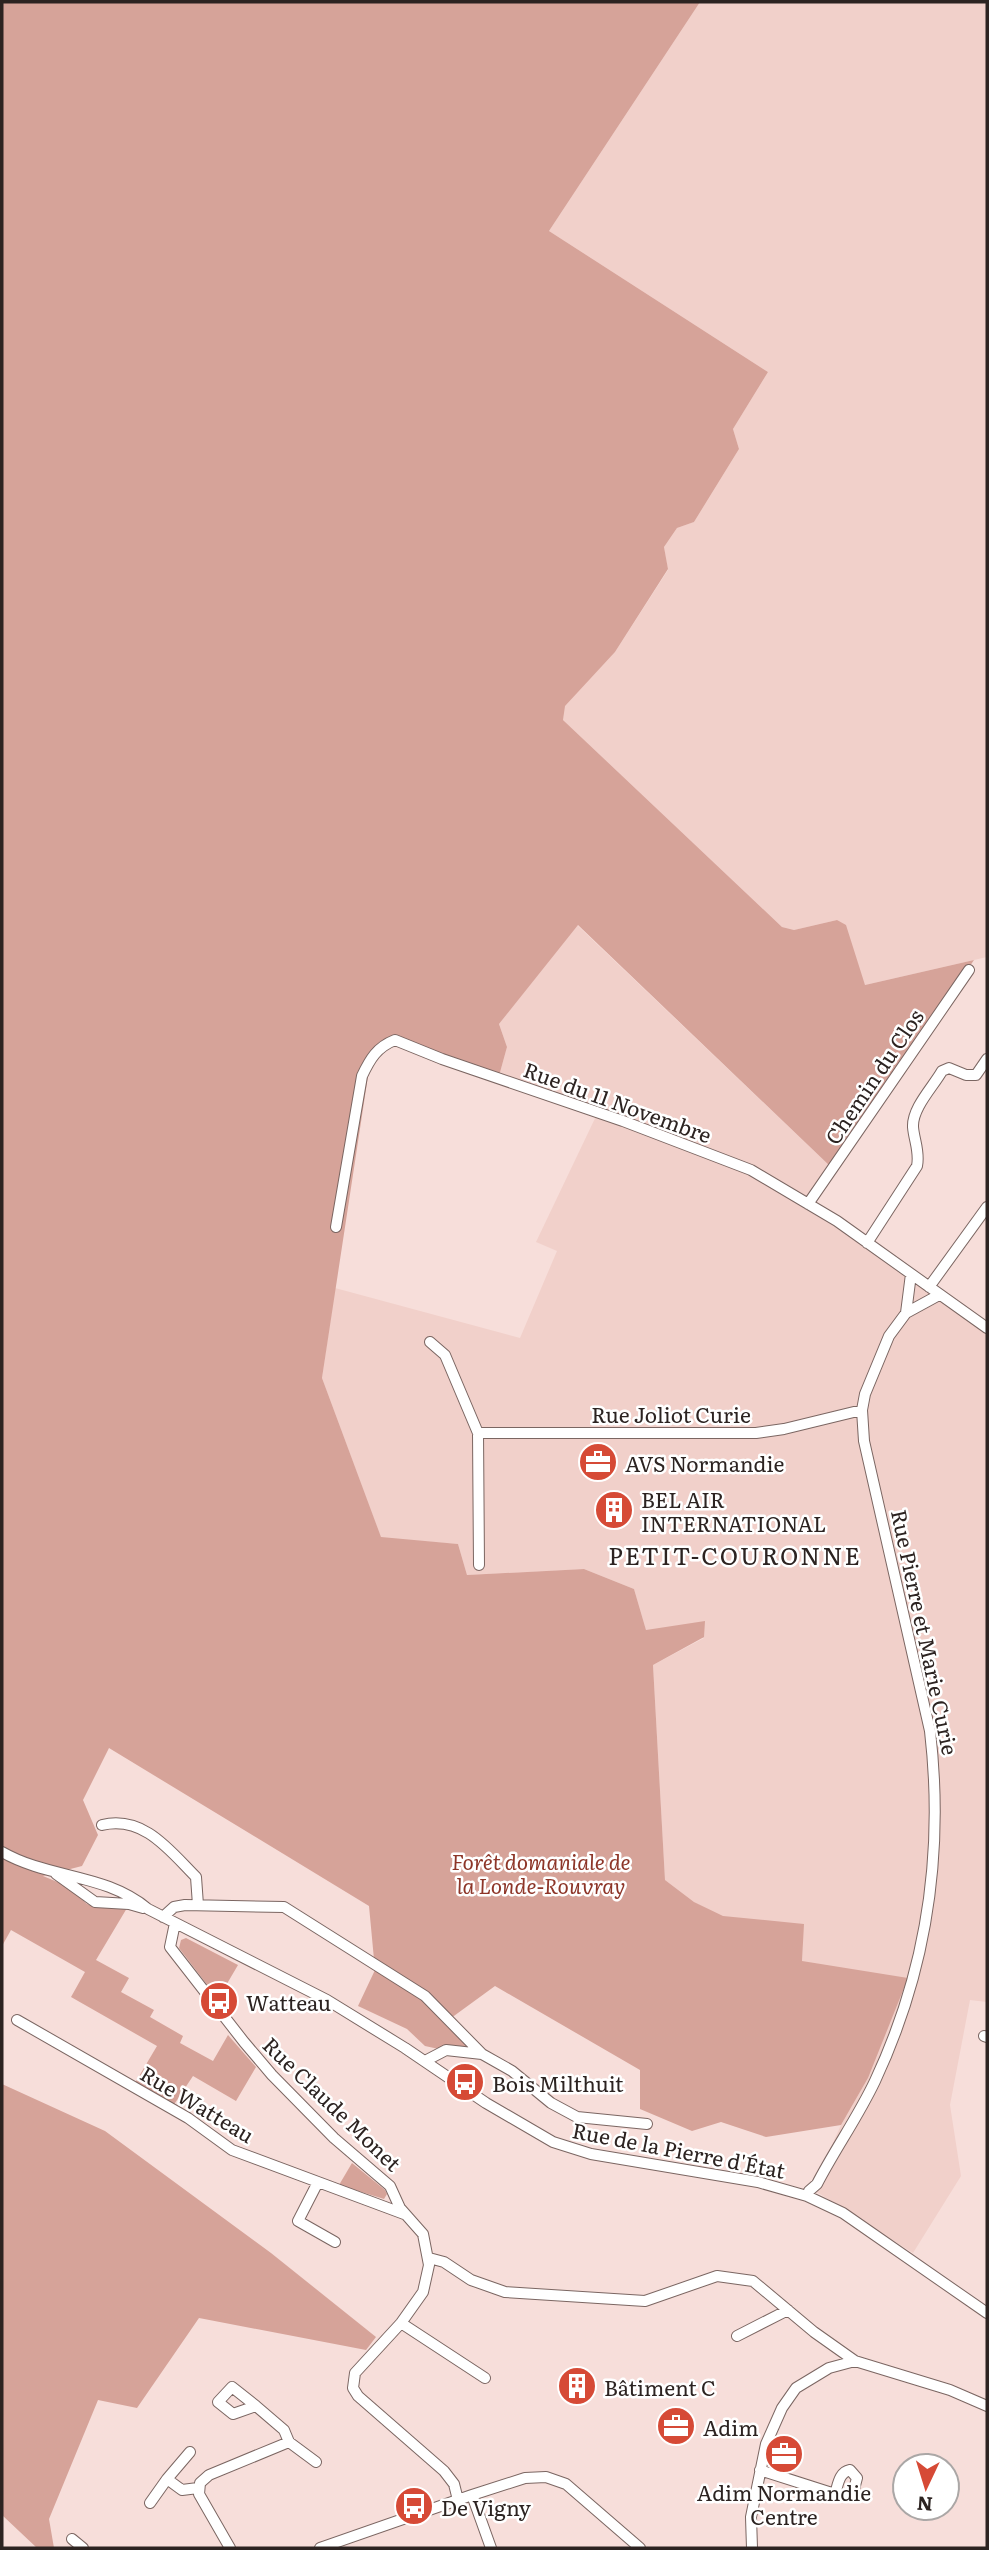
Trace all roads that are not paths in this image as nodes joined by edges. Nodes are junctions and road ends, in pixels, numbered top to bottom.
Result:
1 (969, 970) dead end
2 (987, 1059) edge
3 (808, 1204) junction
4 (987, 1207) edge
5 (337, 1227) dead end
6 (867, 1243) junction
7 (911, 1274) junction
8 (929, 1287) junction
9 (939, 1295) junction
10 (906, 1312) junction
11 (987, 1328) edge
12 (430, 1342) dead end
13 (862, 1410) junction
14 (478, 1433) junction
15 (479, 1565) dead end
16 (103, 1825) dead end
17 (2, 1852) edge
18 (53, 1872) junction
19 (198, 1905) junction
20 (148, 1909) junction
21 (163, 1917) junction
22 (175, 1923) junction
23 (17, 2020) dead end
24 (482, 2054) junction
25 (425, 2061) junction
26 (647, 2124) dead end
27 (318, 2182) junction
28 (807, 2196) junction
29 (407, 2215) junction
30 (335, 2242) dead end
31 (429, 2258) junction
32 (788, 2310) junction
33 (987, 2313) edge
34 (401, 2323) junction
35 (737, 2336) dead end
36 (855, 2361) junction
37 (485, 2378) dead end
38 (256, 2406) dead end
39 (987, 2406) edge
40 (289, 2442) junction
41 (190, 2452) dead end
42 (316, 2462) dead end
43 (760, 2470) junction
44 (167, 2479) junction
45 (198, 2488) junction
46 (835, 2494) dead end
47 (472, 2495) junction
48 (457, 2500) junction
49 (150, 2503) dead end
50 (72, 2539) dead end
51 (83, 2548) edge
52 (230, 2548) edge
53 (320, 2548) edge
54 (491, 2548) edge
55 (640, 2548) edge
56 (752, 2548) edge

1 - 3 street, Chemin du Clos
2 - 6 street
3 - 5 street, Rue du 11 Novembre
3 - 6 street, Rue du 11 Novembre
4 - 8 street
6 - 7 street, Rue du 11 Novembre
7 - 8 street, Rue du 11 Novembre
7 - 10 street, Rue Pierre et Marie Curie
8 - 9 street, Rue du 11 Novembre
9 - 10 street, Rue Pierre et Marie Curie
9 - 11 street, Rue du 11 Novembre
10 - 13 street, Rue Pierre et Marie Curie
12 - 14 street
13 - 14 street, Rue Joliot Curie
13 - 28 street, Rue Pierre et Marie Curie
14 - 15 street
16 - 19 street
17 - 18 street, Rue de la Pierre d'État
18 - 20 street, Rue de la Pierre d'État
18 - 20 street
19 - 21 street
19 - 24 street
20 - 21 street, Rue de la Pierre d'État
21 - 22 street, Rue de la Pierre d'État
22 - 25 street, Rue de la Pierre d'État
22 - 29 street, Rue Claude Monet
23 - 27 street, Rue Watteau
24 - 25 street
24 - 26 street
25 - 28 street, Rue de la Pierre d'État
27 - 29 street, Rue Watteau
27 - 30 street
28 - 33 street, Rue de la Pierre d'État
29 - 31 street, Rue Claude Monet
31 - 32 street
31 - 34 street
32 - 35 street
32 - 36 street
34 - 37 street
34 - 48 street
36 - 39 street
36 - 43 street
38 - 40 street
40 - 42 street
40 - 45 street
41 - 44 street
43 - 46 street
43 - 56 street
44 - 45 street
44 - 49 street
45 - 52 street
47 - 48 street
47 - 54 street
47 - 55 street
48 - 53 street
50 - 51 street

